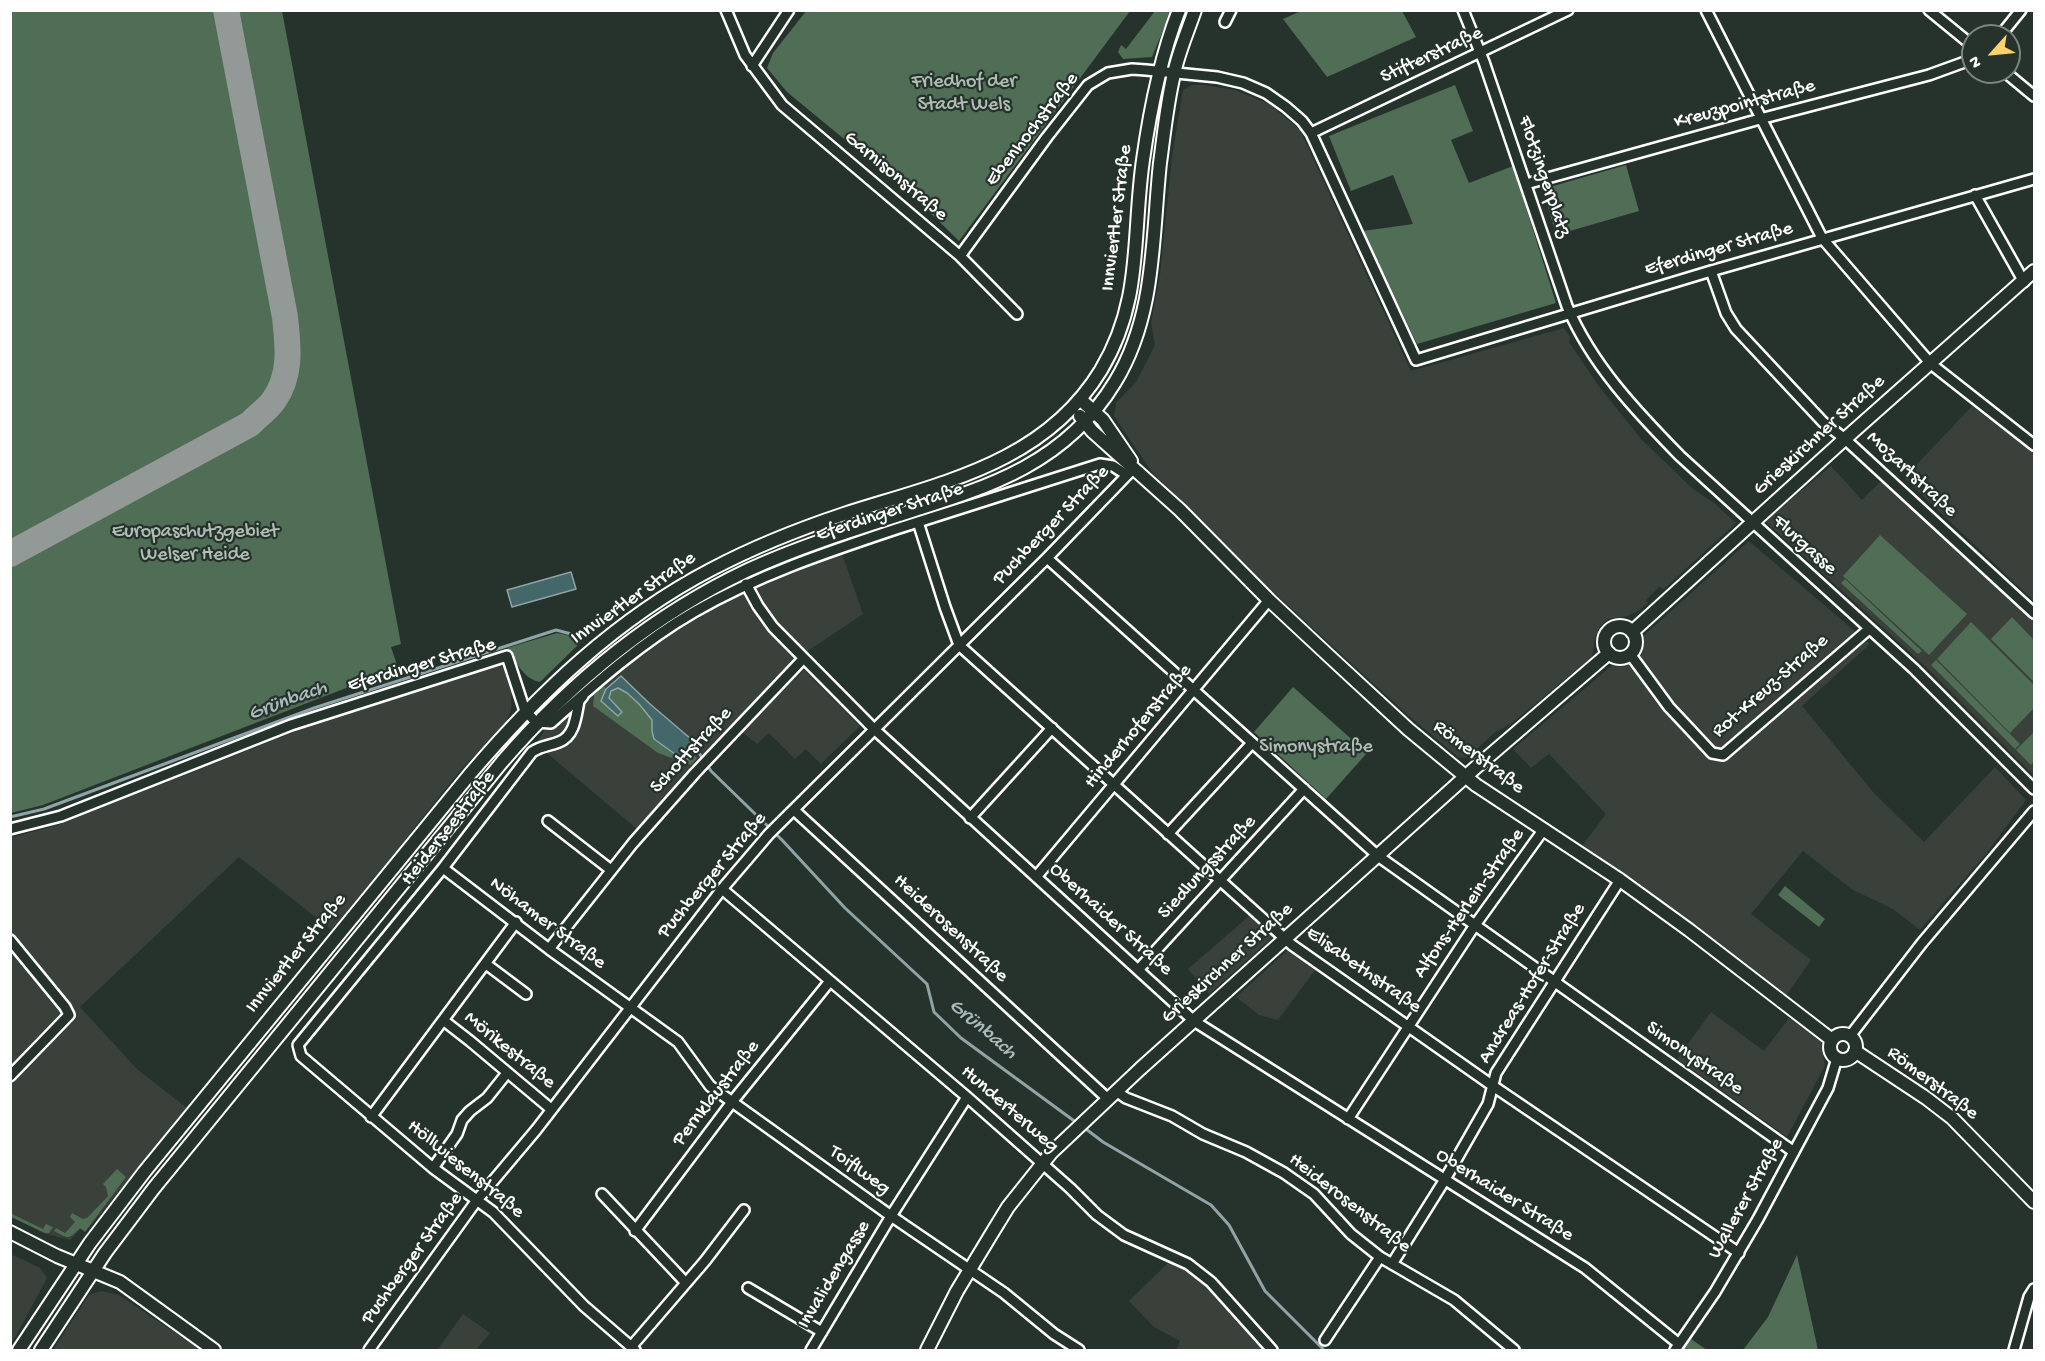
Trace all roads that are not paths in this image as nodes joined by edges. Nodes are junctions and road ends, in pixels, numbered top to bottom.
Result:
1 (726, 10) edge
2 (789, 10) edge
3 (1179, 10) edge
4 (1196, 10) edge
5 (1231, 10) edge
6 (1463, 10) edge
7 (1568, 10) edge
8 (1706, 10) edge
9 (1929, 10) edge
10 (2021, 10) edge
11 (1225, 22) dead end
12 (2010, 24) edge
13 (1961, 36) edge
14 (1481, 53) junction
15 (1961, 63) edge
16 (752, 66) junction
17 (1160, 72) junction
18 (1174, 74) junction
19 (2020, 84) edge
20 (2034, 96) edge
21 (1760, 119) junction
22 (1311, 133) junction
23 (2034, 178) edge
24 (1526, 184) junction
25 (1975, 195) junction
26 (1822, 238) junction
27 (960, 256) junction
28 (1711, 271) junction
29 (2034, 271) edge
30 (2024, 282) junction
31 (1570, 313) junction
32 (1017, 314) dead end
33 (1931, 364) junction
34 (1078, 403) junction
35 (1095, 412) junction
36 (1084, 423) junction
37 (1845, 439) junction
38 (2034, 445) edge
39 (1131, 471) junction
40 (918, 522) junction
41 (1752, 523) junction
42 (1047, 558) junction
43 (746, 584) junction
44 (1269, 600) junction
45 (2034, 614) edge
46 (1869, 629) junction
47 (1632, 632) junction
48 (959, 645) junction
49 (1609, 653) junction
50 (1630, 654) junction
51 (803, 659) junction
52 (1194, 690) junction
53 (586, 692) junction
54 (525, 711) junction
55 (536, 722) junction
56 (1052, 728) junction
57 (874, 729) junction
58 (1252, 742) junction
59 (1466, 777) junction
60 (1113, 783) junction
61 (1304, 789) junction
62 (2034, 789) edge
63 (794, 810) junction
64 (2034, 812) edge
65 (970, 818) junction
66 (548, 821) dead end
67 (10, 829) edge
68 (1544, 830) junction
69 (1168, 834) junction
70 (1378, 856) junction
71 (442, 868) junction
72 (611, 870) junction
73 (1036, 877) junction
74 (1221, 880) junction
75 (1620, 880) junction
76 (723, 889) junction
77 (516, 922) junction
78 (1474, 925) junction
79 (1286, 939) junction
80 (10, 940) edge
81 (549, 949) junction
82 (486, 964) junction
83 (1138, 970) junction
84 (830, 981) junction
85 (1555, 982) junction
86 (526, 994) dead end
87 (631, 1008) junction
88 (443, 1020) junction
89 (1194, 1021) junction
90 (1409, 1026) junction
91 (1850, 1036) junction
92 (1832, 1040) junction
93 (298, 1045) joint
94 (1855, 1051) junction
95 (1837, 1058) junction
96 (507, 1073) junction
97 (10, 1076) edge
98 (1493, 1086) junction
99 (1112, 1095) junction
100 (967, 1096) junction
101 (732, 1102) junction
102 (551, 1109) junction
103 (371, 1117) junction
104 (1348, 1119) junction
105 (1794, 1152) junction
106 (1042, 1163) junction
107 (433, 1168) junction
108 (1444, 1180) junction
109 (602, 1194) dead end
110 (477, 1200) junction
111 (2034, 1202) edge
112 (744, 1210) dead end
113 (891, 1216) junction
114 (635, 1231) junction
115 (10, 1232) edge
116 (1739, 1253) junction
117 (1380, 1257) junction
118 (76, 1263) junction
119 (1392, 1264) junction
120 (970, 1269) junction
121 (94, 1270) junction
122 (685, 1282) junction
123 (748, 1288) dead end
124 (2034, 1289) edge
125 (822, 1332) junction
126 (1325, 1340) dead end
127 (1677, 1347) edge
128 (633, 1349) edge
129 (19, 1350) edge
130 (41, 1350) edge
131 (214, 1350) edge
132 (369, 1350) edge
133 (811, 1350) edge
134 (927, 1350) edge
135 (1079, 1350) edge
136 (1272, 1350) edge
137 (1514, 1350) edge
138 (2013, 1350) edge

1 - 16 street, Garnisonstraße
2 - 16 street
3 - 17 main road, Innviertler Straße
4 - 18 main road, Innviertler Straße
5 - 11 street
6 - 14 street, Flotzingerplatz
7 - 14 street, Stifterstraße
8 - 21 street
9 - 13 street
10 - 12 street
14 - 22 street, Stifterstraße
14 - 24 street, Flotzingerplatz
15 - 21 street, Kreuzpointstraße
16 - 27 street, Garnisonstraße
17 - 18 street, Ebenhochstraße
17 - 27 street, Ebenhochstraße
17 - 34 main road, Innviertler Straße
18 - 22 street, Ebenhochstraße
18 - 35 main road, Innviertler Straße
19 - 20 street
21 - 24 street, Kreuzpointstraße
21 - 26 street
22 - 31 street, Eferdinger Straße
23 - 25 street, Eferdinger Straße
24 - 31 street, Flotzingerplatz
25 - 26 street, Eferdinger Straße
25 - 30 street
26 - 28 street, Eferdinger Straße
26 - 33 street
27 - 32 street, Garnisonstraße
28 - 31 street, Eferdinger Straße
28 - 37 street, Mozartstraße
29 - 30 main road, Grieskirchner Straße
30 - 33 main road, Grieskirchner Straße
31 - 41 street, Flurgasse
33 - 37 main road, Grieskirchner Straße
33 - 38 street
34 - 35 main road, Römerstraße
34 - 36 main road, Römerstraße
34 - 54 main road, Innviertler Straße
35 - 36 main road, Innviertler Straße
35 - 39 main road, Römerstraße
36 - 39 main road, Römerstraße
36 - 55 main road, Innviertler Straße
37 - 41 main road, Grieskirchner Straße
37 - 45 street, Mozartstraße
39 - 40 street, Eferdinger Straße
39 - 42 street, Puchberger Straße
39 - 44 main road, Römerstraße
40 - 43 street, Eferdinger Straße
40 - 48 street, Elisabethstraße
41 - 46 street, Flurgasse
41 - 47 main road, Grieskirchner Straße
42 - 48 street, Puchberger Straße
42 - 52 street, Simonystraße
43 - 51 street, Oberhaider Straße
43 - 53 street, Eferdinger Straße
44 - 52 street, Hinderhoferstraße
44 - 59 main road, Römerstraße
46 - 50 street, Rot-Kreuz-Straße
46 - 62 street, Flurgasse
47 - 49 main road
47 - 50 main road
48 - 56 street, Elisabethstraße
48 - 57 street, Puchberger Straße
49 - 50 main road
49 - 59 main road, Grieskirchner Straße
51 - 57 street, Oberhaider Straße
51 - 72 street, Schottstraße
52 - 58 street, Simonystraße
52 - 60 street, Hinderhoferstraße
53 - 55 street
53 - 71 street, Heiderseestraße
54 - 55 street, Eferdinger Straße
54 - 67 street, Eferdinger Straße
54 - 118 main road, Innviertler Straße
55 - 121 main road, Innviertler Straße
56 - 60 street, Elisabethstraße
56 - 65 street
57 - 63 street, Puchberger Straße
57 - 65 street, Oberhaider Straße
58 - 61 street, Simonystraße
58 - 69 street
59 - 68 main road, Römerstraße
59 - 70 main road, Grieskirchner Straße
60 - 69 street, Elisabethstraße
60 - 73 street, Hinderhoferstraße
61 - 70 street, Simonystraße
61 - 74 street, Siedlungsstraße
63 - 76 street, Puchberger Straße
63 - 99 street, Heiderosenstraße
64 - 91 street
65 - 73 street, Oberhaider Straße
66 - 72 street
68 - 75 main road, Römerstraße
68 - 78 street, Alfons-Herlein-Straße
69 - 74 street, Elisabethstraße
70 - 78 street, Simonystraße
70 - 79 main road, Grieskirchner Straße
71 - 77 street, Nöhamer Straße
71 - 93 street, Heiderseestraße
72 - 81 street, Schottstraße
73 - 83 street, Oberhaider Straße
74 - 79 street, Elisabethstraße
74 - 83 street, Siedlungsstraße
75 - 85 street, Andreas-Hofer-Straße
75 - 92 main road, Römerstraße
76 - 84 street, Hunderterweg
76 - 87 street, Puchberger Straße
77 - 81 street, Nöhamer Straße
77 - 82 street
78 - 85 street, Simonystraße
78 - 90 street, Alfons-Herlein-Straße
79 - 89 main road, Grieskirchner Straße
79 - 90 street, Elisabethstraße
80 - 97 street
81 - 87 street, Nöhamer Straße
82 - 86 street
82 - 88 street
83 - 89 street, Oberhaider Straße
84 - 100 street, Hunderterweg
84 - 101 street, Pernklaustraße
85 - 98 street, Andreas-Hofer-Straße
85 - 105 street, Simonystraße
87 - 101 street, Toiflweg
87 - 102 street, Puchberger Straße
88 - 96 street, Mörikestraße
88 - 103 street
89 - 99 main road, Grieskirchner Straße
89 - 104 street, Oberhaider Straße
90 - 98 street, Elisabethstraße
90 - 104 street, Alfons-Herlein-Straße
91 - 92 main road
91 - 94 main road
92 - 95 main road
93 - 103 street, Höllwiesenstraße
94 - 95 main road
94 - 111 main road, Römerstraße
95 - 105 street, Wallerer Straße
96 - 102 street, Mörikestraße
96 - 107 street
98 - 108 street, Andreas-Hofer-Straße
98 - 116 street, Elisabethstraße
99 - 106 main road, Grieskirchner Straße
99 - 117 street, Heiderosenstraße
100 - 106 street, Hunderterweg
100 - 113 street, Invalidengasse
101 - 113 street, Toiflweg
101 - 114 street, Pernklaustraße
102 - 110 street, Puchberger Straße
103 - 107 street, Höllwiesenstraße
104 - 108 street, Oberhaider Straße
105 - 116 street, Wallerer Straße
106 - 120 main road, Grieskirchner Straße
106 - 136 street, Hunderterweg
107 - 110 street, Höllwiesenstraße
108 - 119 street, Andreas-Hofer-Straße
108 - 127 street, Oberhaider Straße
109 - 114 street
110 - 128 street, Höllwiesenstraße
110 - 132 street, Puchberger Straße
112 - 122 street
113 - 120 street, Toiflweg
113 - 125 street, Invalidengasse
114 - 122 street
115 - 118 main road
116 - 127 street, Wallerer Straße
117 - 119 street, Heiderosenstraße
117 - 126 street
118 - 121 main road
118 - 129 main road, Innviertler Straße
119 - 137 street, Heiderosenstraße
120 - 134 main road, Grieskirchner Straße
120 - 135 street, Toiflweg
121 - 130 main road, Innviertler Straße
121 - 131 main road
122 - 128 street
123 - 125 street
124 - 138 street
125 - 133 street, Invalidengasse

